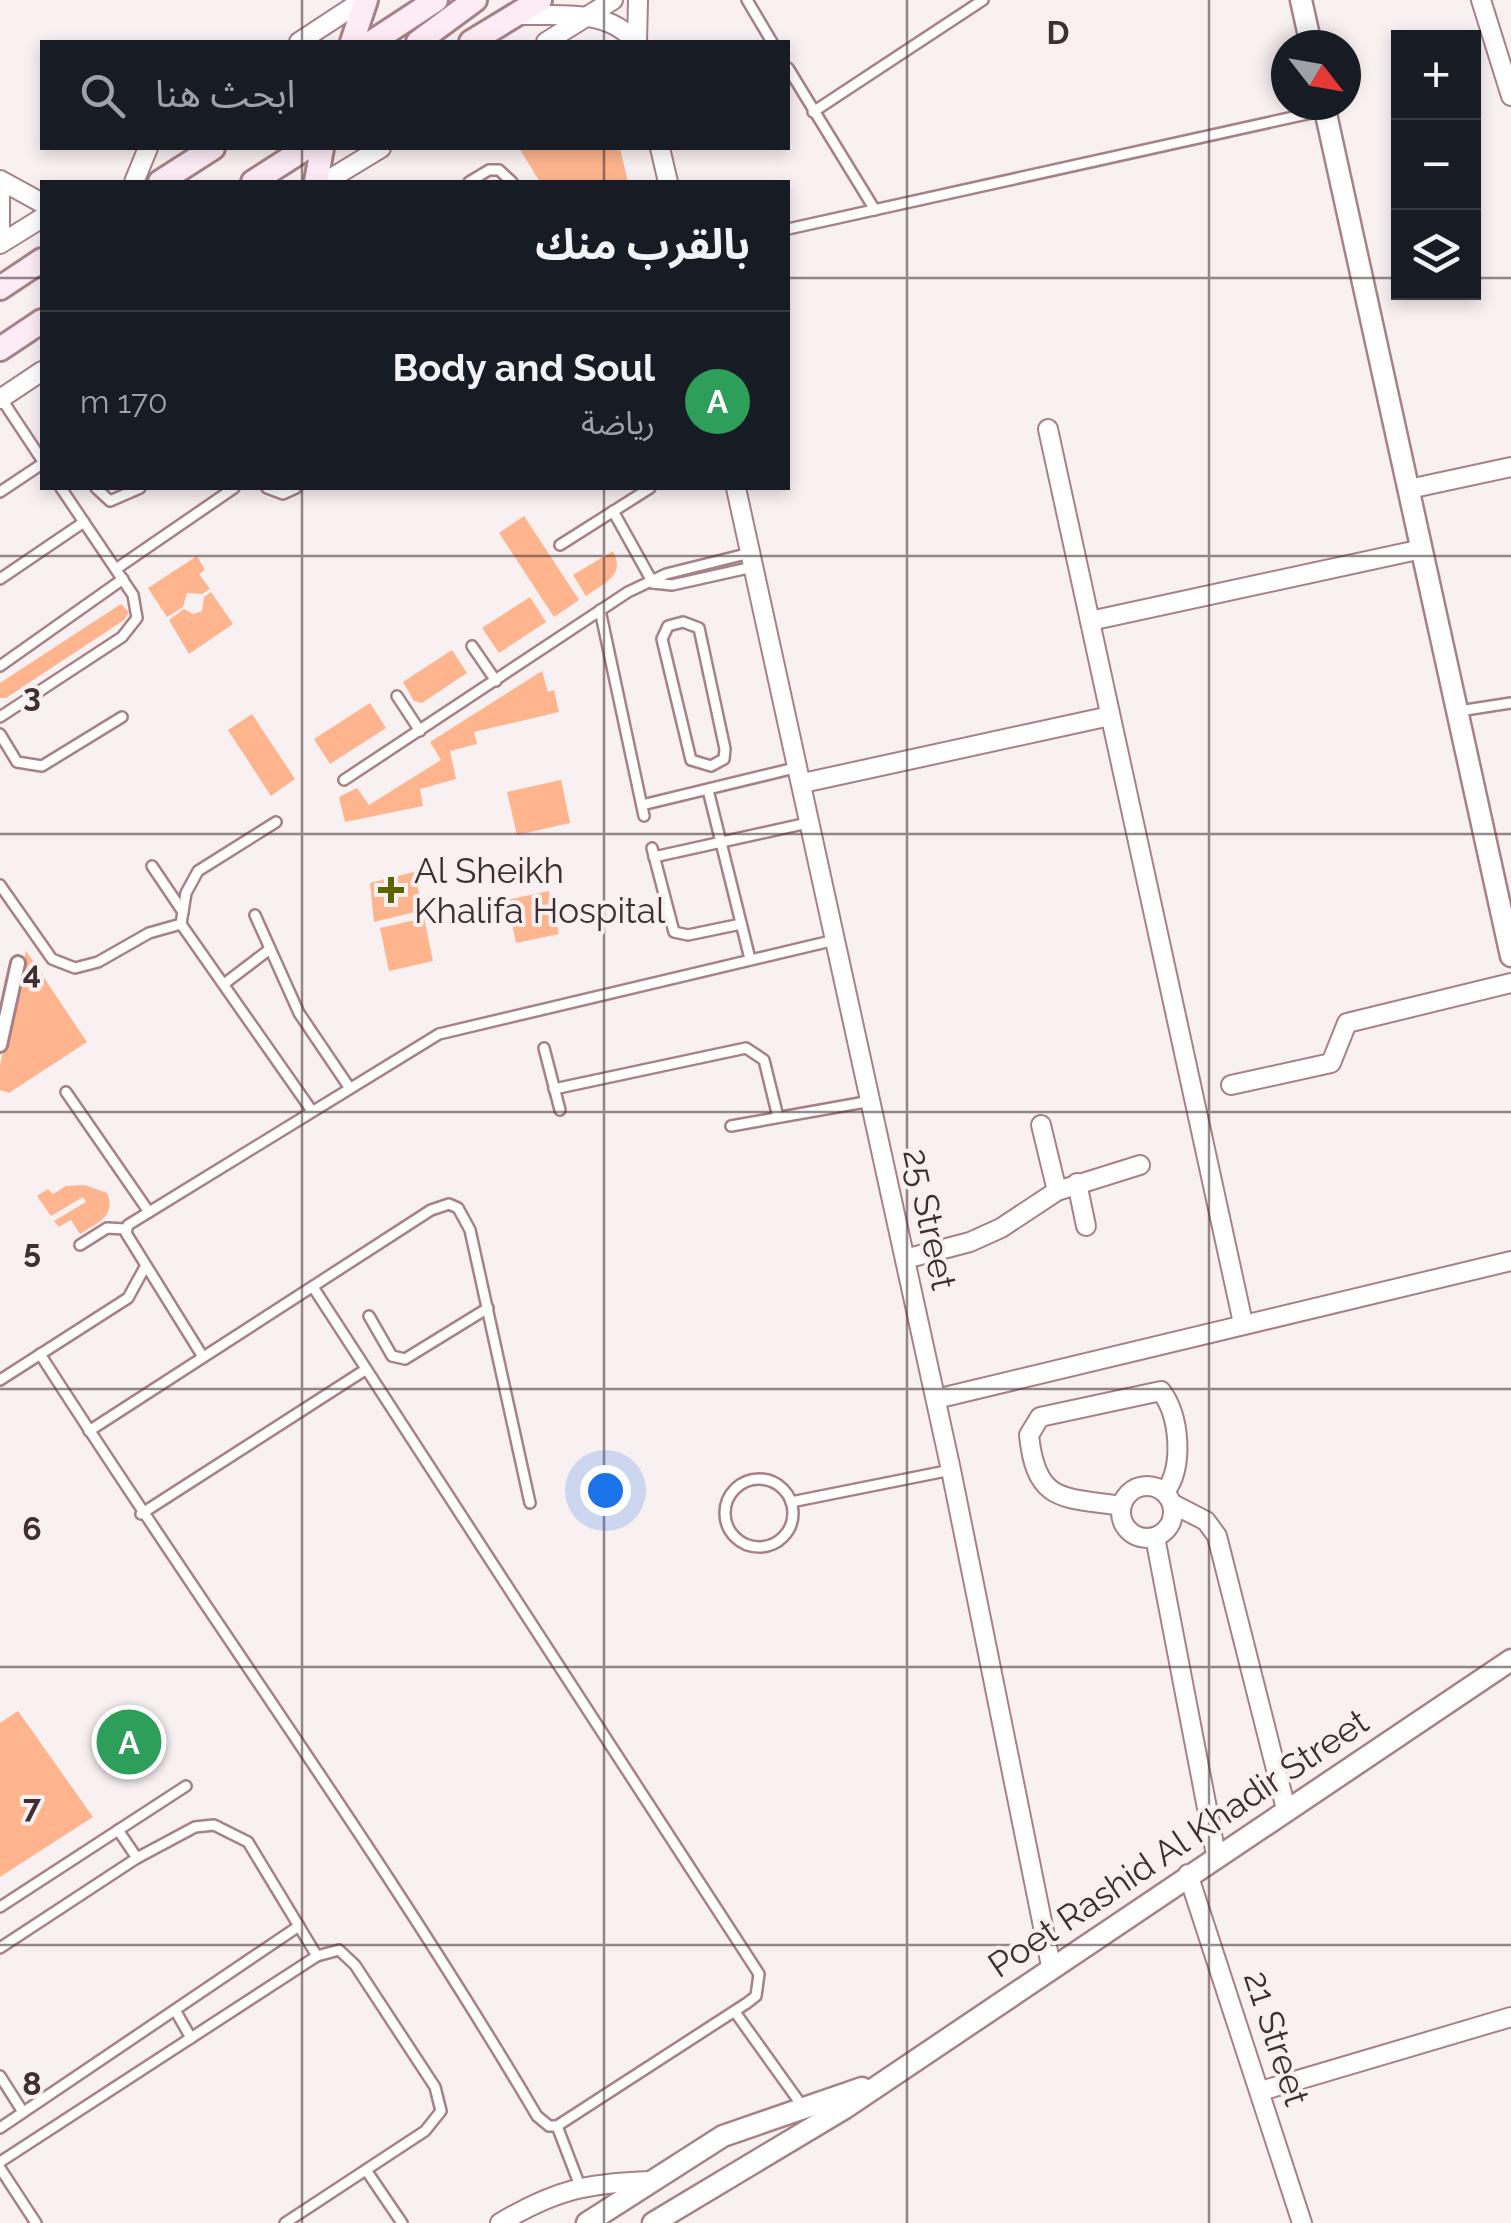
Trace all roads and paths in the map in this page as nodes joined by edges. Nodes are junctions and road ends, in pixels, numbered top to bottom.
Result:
1 (365, 0) edge
2 (436, 0) edge
3 (476, 0) edge
4 (540, 0) edge
5 (614, 0) edge
6 (638, 0) edge
7 (748, 0) edge
8 (983, 0) edge
9 (1301, 0) edge
10 (1481, 0) edge
11 (519, 14) junction
12 (587, 16) junction
13 (1308, 30) edge
14 (302, 40) edge
15 (353, 40) edge
16 (375, 40) edge
17 (421, 40) edge
18 (474, 40) edge
19 (549, 40) edge
20 (633, 40) edge
21 (636, 40) edge
22 (771, 40) edge
23 (790, 72) edge
24 (1511, 96) edge
25 (813, 112) junction
26 (1271, 120) edge
27 (1327, 120) edge
28 (147, 150) edge
29 (210, 150) edge
30 (303, 150) edge
31 (322, 150) edge
32 (377, 150) edge
33 (660, 150) edge
34 (0, 180) edge
35 (135, 180) edge
36 (163, 180) edge
37 (256, 180) edge
38 (316, 180) edge
39 (329, 180) edge
40 (474, 180) edge
41 (510, 180) edge
42 (668, 180) edge
43 (0, 191) edge
44 (40, 202) edge
45 (875, 210) junction
46 (40, 219) edge
47 (790, 229) edge
48 (0, 230) edge
49 (0, 244) edge
50 (40, 261) edge
51 (0, 288) edge
52 (40, 322) edge
53 (0, 349) edge
54 (40, 371) edge
55 (1, 399) edge
56 (1048, 429) dead end
57 (40, 459) edge
58 (40, 463) edge
59 (1511, 468) edge
60 (1409, 489) junction
61 (62, 490) edge
62 (98, 490) edge
63 (135, 490) edge
64 (231, 490) edge
65 (647, 490) edge
66 (736, 490) edge
67 (0, 492) edge
68 (613, 511) junction
69 (84, 522) junction
70 (560, 545) dead end
71 (1422, 549) junction
72 (752, 560) junction
73 (116, 569) junction
74 (0, 579) edge
75 (122, 579) junction
76 (653, 583) junction
77 (600, 610) junction
78 (1090, 622) junction
79 (472, 646) dead end
80 (0, 666) edge
81 (496, 681) junction
82 (397, 696) dead end
83 (1511, 703) edge
84 (1457, 712) junction
85 (1110, 716) junction
86 (0, 717) edge
87 (122, 717) dead end
88 (420, 732) junction
89 (0, 734) edge
90 (711, 766) junction
91 (801, 775) junction
92 (344, 780) dead end
93 (712, 789) junction
94 (276, 822) dead end
95 (812, 822) junction
96 (721, 842) junction
97 (152, 866) dead end
98 (0, 885) edge
99 (4, 898) edge
100 (255, 915) dead end
101 (183, 919) junction
102 (742, 924) junction
103 (836, 940) junction
104 (270, 949) junction
105 (1511, 956) edge
106 (750, 959) junction
107 (18, 963) dead end
108 (1511, 983) edge
109 (224, 984) junction
110 (0, 1045) edge
111 (544, 1048) dead end
112 (1231, 1084) dead end
113 (349, 1087) junction
114 (554, 1089) junction
115 (66, 1092) dead end
116 (871, 1101) junction
117 (560, 1110) dead end
118 (312, 1111) junction
119 (778, 1116) junction
120 (1041, 1125) dead end
121 (731, 1126) dead end
122 (1140, 1165) dead end
123 (1078, 1183) junction
124 (1056, 1190) junction
125 (149, 1212) junction
126 (1086, 1226) dead end
127 (126, 1229) junction
128 (80, 1245) dead end
129 (905, 1259) junction
130 (1511, 1261) edge
131 (145, 1267) junction
132 (313, 1287) junction
133 (488, 1308) junction
134 (369, 1316) dead end
135 (1243, 1323) junction
136 (40, 1354) junction
137 (204, 1357) junction
138 (365, 1370) junction
139 (0, 1380) edge
140 (936, 1399) junction
141 (89, 1430) junction
142 (951, 1470) junction
143 (1169, 1498) junction
144 (791, 1502) junction
145 (530, 1503) dead end
146 (1121, 1506) junction
147 (141, 1514) junction
148 (1156, 1537) junction
149 (1511, 1660) edge
150 (186, 1786) dead end
151 (1286, 1810) junction
152 (118, 1830) junction
153 (1216, 1855) junction
154 (136, 1858) junction
155 (1188, 1874) junction
156 (0, 1908) edge
157 (300, 1926) junction
158 (0, 1948) edge
159 (317, 1956) junction
160 (1051, 1966) junction
161 (174, 2010) junction
162 (735, 2012) junction
163 (1511, 2019) edge
164 (191, 2038) junction
165 (0, 2076) edge
166 (882, 2081) junction
167 (1261, 2091) junction
168 (803, 2107) junction
169 (23, 2112) junction
170 (558, 2126) junction
171 (0, 2128) edge
172 (0, 2165) edge
173 (366, 2170) junction
174 (658, 2176) junction
175 (580, 2186) junction
176 (686, 2202) junction
177 (36, 2223) edge
178 (285, 2223) edge
179 (402, 2223) edge
180 (500, 2223) edge
181 (587, 2223) edge
182 (653, 2223) edge
183 (1302, 2223) edge

1 - 14 street
1 - 15 main road
2 - 16 main road
3 - 17 main road
4 - 11 main road
5 - 12 street
6 - 21 street
7 - 22 lane
8 - 25 lane
9 - 13 street
10 - 24 street
11 - 12 street
11 - 18 main road
12 - 19 street
12 - 20 street
23 - 25 lane
25 - 45 lane
26 - 45 lane
27 - 60 street
28 - 35 street
29 - 36 main road
30 - 37 main road
31 - 38 main road
32 - 39 street
33 - 42 street
34 - 44 street
40 - 41 lane
43 - 48 street
45 - 47 lane
46 - 49 street
50 - 51 main road
52 - 53 main road
54 - 55 street
55 - 57 lane
56 - 78 street
58 - 67 lane
59 - 60 street
60 - 71 street
61 - 69 lane
62 - 63 lane
64 - 73 lane
65 - 68 lane
66 - 72 street, 25 Street
68 - 70 lane
68 - 76 lane
69 - 73 lane
69 - 74 lane
71 - 78 street
71 - 84 street
72 - 76 lane
72 - 91 street, 25 Street
73 - 75 lane
75 - 80 lane
75 - 86 lane
76 - 77 lane
77 - 81 lane
77 - 93 lane
78 - 85 street
79 - 81 lane
81 - 88 lane
82 - 88 lane
83 - 84 lane
84 - 105 street
85 - 91 street
85 - 135 street
87 - 89 lane
88 - 92 lane
90 - 90 lane
90 - 93 lane
91 - 93 lane
91 - 95 street, 25 Street
93 - 96 lane
94 - 101 lane
95 - 96 lane
95 - 103 street, 25 Street
96 - 102 lane
96 - 102 lane
97 - 101 lane
98 - 99 lane
99 - 101 lane
100 - 104 lane
101 - 109 lane
102 - 106 lane
103 - 106 lane
103 - 116 street, 25 Street
104 - 109 lane
104 - 113 lane
106 - 113 lane
107 - 110 street
108 - 112 street
109 - 118 lane
111 - 114 lane
113 - 118 lane
114 - 117 lane
114 - 119 lane
115 - 125 lane
116 - 119 lane
116 - 129 street, 25 Street
118 - 125 lane
119 - 121 lane
120 - 124 street
122 - 123 street
123 - 124 street
123 - 126 street
124 - 129 street
125 - 127 lane
127 - 128 lane
127 - 131 lane
129 - 140 street, 25 Street
130 - 135 street
131 - 136 lane
131 - 137 lane
132 - 133 lane
132 - 137 lane
132 - 138 lane
133 - 134 lane
133 - 145 lane
135 - 140 street
136 - 139 lane
136 - 141 lane
137 - 141 lane
138 - 147 lane
138 - 162 lane
140 - 142 street, 25 Street
141 - 147 lane
142 - 144 lane
142 - 160 street, 25 Street
143 - 146 street
143 - 146 street
143 - 148 street
143 - 151 street
144 - 144 lane
146 - 148 street
147 - 170 lane
148 - 153 street
149 - 151 street, Poet Rashid Al Khadir Street
150 - 152 lane
151 - 153 street, Poet Rashid Al Khadir Street
152 - 154 lane
152 - 156 lane
153 - 155 street, Poet Rashid Al Khadir Street
154 - 157 lane
154 - 158 lane
155 - 160 street, Poet Rashid Al Khadir Street
155 - 167 street, 21 Street
157 - 159 lane
157 - 161 lane
159 - 164 lane
159 - 173 lane
160 - 166 street, Poet Rashid Al Khadir Street
161 - 164 lane
161 - 169 lane
162 - 168 lane
162 - 170 lane
163 - 167 street
164 - 172 lane
165 - 169 lane
166 - 168 street, Poet Rashid Al Khadir Street
166 - 176 street, Poet Rashid Al Khadir Street
167 - 183 street, 21 Street
168 - 174 street, Poet Rashid Al Khadir Street
169 - 171 lane
170 - 175 lane
172 - 177 lane
173 - 178 lane
173 - 179 lane
174 - 175 street
174 - 176 street
174 - 181 street, Poet Rashid Al Khadir Street
175 - 180 street
176 - 182 street, Poet Rashid Al Khadir Street

